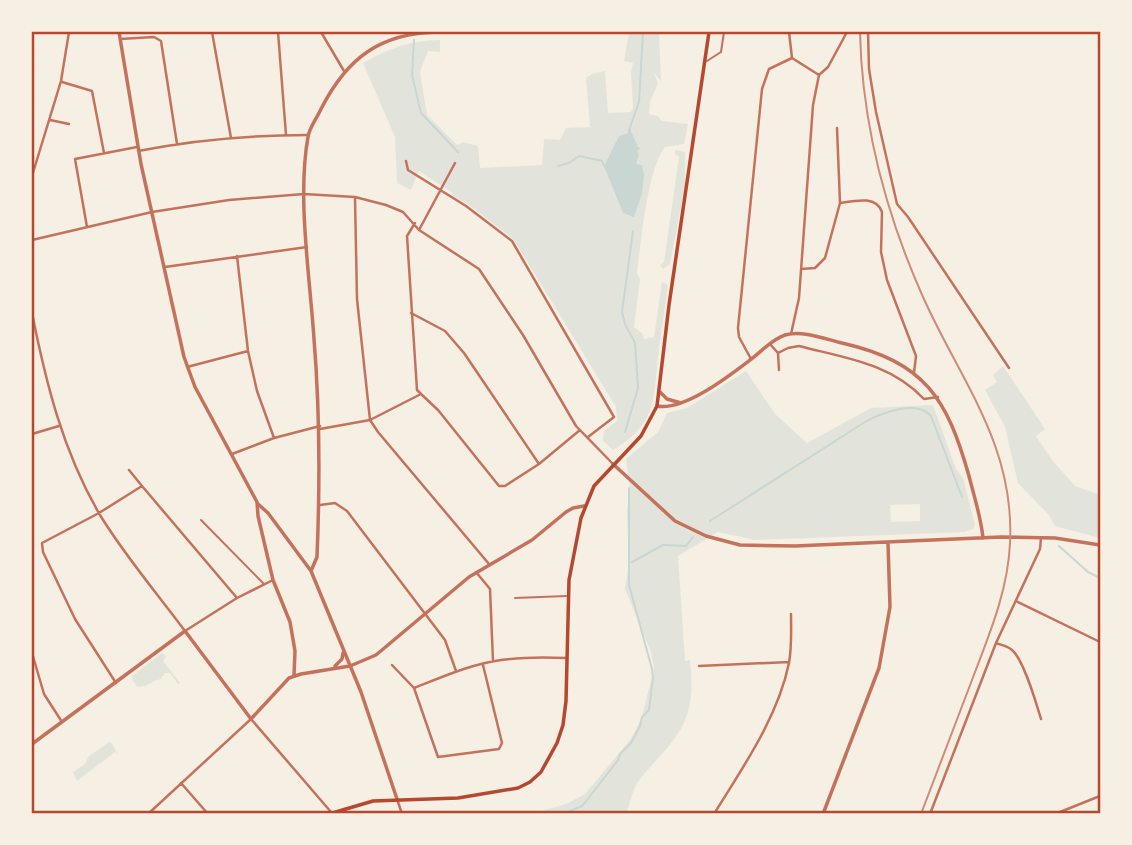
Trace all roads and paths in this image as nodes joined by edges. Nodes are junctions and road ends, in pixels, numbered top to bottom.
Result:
1 (69, 32) edge
2 (119, 32) edge
3 (212, 32) edge
4 (278, 32) edge
5 (321, 32) edge
6 (438, 32) edge
7 (709, 32) edge
8 (724, 32) edge
9 (789, 32) edge
10 (848, 32) edge
11 (868, 32) edge
12 (120, 40) junction
13 (792, 58) junction
14 (706, 61) junction
15 (344, 71) junction
16 (819, 75) junction
17 (61, 81) junction
18 (50, 120) junction
19 (69, 124) dead end
20 (837, 128) dead end
21 (286, 135) junction
22 (308, 135) junction
23 (232, 138) junction
24 (177, 144) junction
25 (138, 149) junction
26 (104, 153) junction
27 (407, 161) dead end
28 (455, 163) dead end
29 (32, 176) edge
30 (440, 191) junction
31 (304, 194) junction
32 (355, 197) junction
33 (840, 203) junction
34 (152, 212) junction
35 (415, 223) junction
36 (87, 227) junction
37 (419, 230) junction
38 (32, 240) edge
39 (307, 247) junction
40 (237, 256) junction
41 (164, 268) junction
42 (800, 269) junction
43 (32, 313) edge
44 (411, 313) junction
45 (791, 334) junction
46 (770, 344) junction
47 (248, 351) junction
48 (778, 353) junction
49 (751, 359) junction
50 (187, 367) junction
51 (1009, 368) dead end
52 (779, 370) dead end
53 (914, 373) junction
54 (660, 392) junction
55 (421, 394) junction
56 (938, 397) junction
57 (682, 403) junction
58 (657, 407) junction
59 (370, 420) junction
60 (59, 426) junction
61 (320, 428) junction
62 (580, 430) junction
63 (32, 434) edge
64 (587, 438) junction
65 (274, 439) junction
66 (232, 454) junction
67 (539, 464) junction
68 (613, 464) junction
69 (130, 470) dead end
70 (142, 486) junction
71 (257, 502) junction
72 (320, 505) junction
73 (584, 506) junction
74 (99, 513) junction
75 (201, 520) dead end
76 (984, 538) junction
77 (1041, 538) junction
78 (888, 542) junction
79 (1101, 545) edge
80 (489, 564) junction
81 (311, 570) junction
82 (476, 572) junction
83 (273, 580) junction
84 (263, 583) junction
85 (568, 596) junction
86 (237, 597) junction
87 (515, 598) dead end
88 (1016, 601) junction
89 (791, 614) dead end
90 (424, 615) junction
91 (185, 631) junction
92 (1101, 642) edge
93 (996, 643) junction
94 (341, 644) junction
95 (32, 653) edge
96 (568, 658) junction
97 (493, 661) junction
98 (789, 662) junction
99 (392, 665) dead end
100 (483, 665) junction
101 (350, 666) junction
102 (699, 667) dead end
103 (332, 668) junction
104 (456, 671) junction
105 (294, 676) junction
106 (116, 684) junction
107 (414, 688) junction
108 (251, 719) junction
109 (1041, 719) dead end
110 (62, 722) junction
111 (32, 744) edge
112 (181, 783) junction
113 (1101, 796) edge
114 (397, 799) junction
115 (330, 813) edge
116 (148, 814) edge
117 (208, 814) edge
118 (402, 814) edge
119 (714, 814) edge
120 (823, 814) edge
121 (930, 814) edge
122 (1055, 814) edge

1 - 17 street
2 - 12 street
3 - 23 street
4 - 21 street
5 - 15 street
6 - 15 street
7 - 14 main road
8 - 14 lane
9 - 13 street
10 - 16 street
11 - 51 street
12 - 24 street
12 - 25 street
13 - 16 street
13 - 49 street
14 - 54 main road
15 - 22 street
16 - 42 street
17 - 18 street
17 - 26 street
18 - 19 street
18 - 29 street
20 - 33 street
21 - 22 street
21 - 23 street
22 - 31 street
23 - 24 street
24 - 25 street
25 - 26 street
25 - 34 street
26 - 36 street
27 - 30 street
28 - 30 street
30 - 37 street
30 - 64 street
31 - 32 street
31 - 34 street
31 - 39 street
32 - 35 street
32 - 59 street
33 - 42 street
33 - 53 street
34 - 36 street
34 - 41 street
35 - 37 street
35 - 44 street
36 - 38 street
37 - 62 street
39 - 40 street
39 - 61 street
40 - 41 street
40 - 47 street
41 - 50 street
42 - 45 street
43 - 60 street
44 - 55 street
44 - 67 street
45 - 46 street
45 - 53 street
46 - 48 street
46 - 49 street
47 - 50 street
47 - 65 street
48 - 52 street
48 - 56 street
49 - 57 street
50 - 66 street
53 - 56 street
54 - 57 street
54 - 58 main road
55 - 59 street
55 - 67 street
56 - 76 street
57 - 58 street
58 - 68 main road
59 - 61 street
59 - 80 street
60 - 63 street
60 - 74 street
61 - 65 street
61 - 72 street
62 - 64 street
62 - 67 street
64 - 68 street
65 - 66 street
66 - 71 street
68 - 73 main road
68 - 78 street
69 - 70 street
70 - 74 street
70 - 86 street
71 - 81 street
71 - 83 street
72 - 81 street
72 - 90 street
73 - 80 street
73 - 85 main road
74 - 91 street
74 - 106 street
75 - 84 lane
76 - 77 street
76 - 78 street
77 - 79 street
77 - 88 street
78 - 120 street
80 - 82 street
81 - 94 street
82 - 90 street
82 - 97 street
83 - 84 street
83 - 105 street
84 - 86 street
85 - 87 lane
85 - 96 main road
86 - 91 street
88 - 92 street
88 - 93 street
89 - 98 street
90 - 101 street
90 - 104 street
91 - 106 street
91 - 108 street
93 - 109 street
93 - 121 street
94 - 101 street
94 - 103 street
95 - 110 street
96 - 97 street
96 - 114 main road
97 - 100 street
98 - 102 street
98 - 119 street
99 - 107 street
100 - 104 street
100 - 107 street
101 - 103 street
101 - 114 street
103 - 105 street
104 - 107 street
105 - 108 street
106 - 110 street
108 - 112 street
108 - 115 street
110 - 111 street
112 - 116 street
112 - 117 street
113 - 122 street
114 - 115 main road
114 - 118 street

